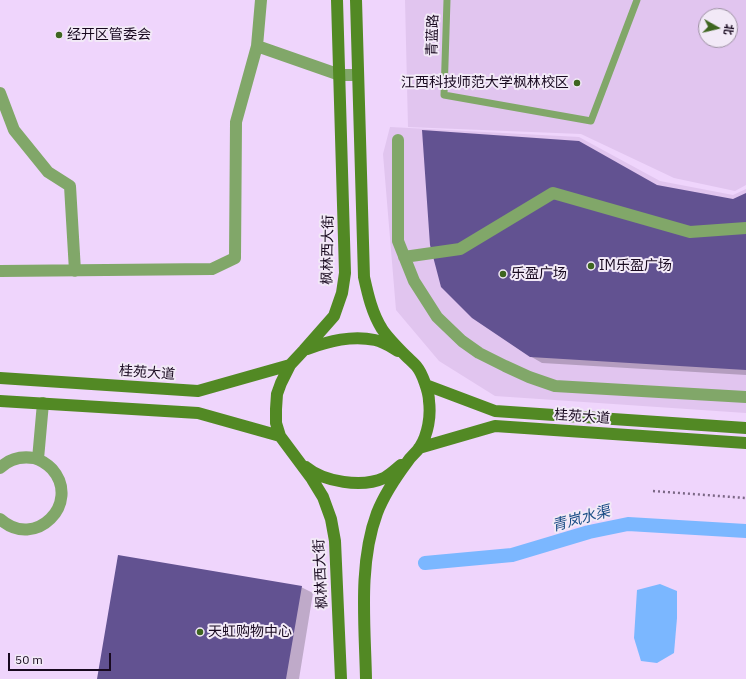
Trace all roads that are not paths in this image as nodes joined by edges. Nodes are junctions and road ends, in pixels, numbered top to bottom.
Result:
1 (261, 0) edge
2 (337, 0) edge
3 (356, 0) edge
4 (447, 0) edge
5 (637, 0) edge
6 (257, 46) junction
7 (340, 75) junction
8 (358, 75) junction
9 (0, 93) edge
10 (398, 140) dead end
11 (746, 228) edge
12 (404, 257) junction
13 (75, 271) junction
14 (0, 272) edge
15 (304, 350) junction
16 (405, 355) junction
17 (290, 366) junction
18 (0, 378) edge
19 (426, 385) junction
20 (746, 397) edge
21 (0, 401) edge
22 (43, 403) junction
23 (746, 428) edge
24 (280, 436) junction
25 (746, 443) edge
26 (420, 448) junction
27 (295, 457) junction
28 (38, 459) junction
29 (408, 460) junction
30 (0, 468) edge
31 (0, 519) edge
32 (341, 679) edge
33 (366, 679) edge

1 - 6 street
2 - 7 main road, 枫林西大街
3 - 8 main road
4 - 5 lane, 青蓝路
6 - 7 street
6 - 13 street
7 - 8 street
7 - 15 main road, 枫林西大街
8 - 16 main road
9 - 13 street
10 - 12 street
11 - 12 street
12 - 20 street
13 - 14 street
15 - 16 main road
15 - 17 main road, 枫林西大街
16 - 19 main road
17 - 18 main road, 桂苑大道
17 - 24 main road, 枫林西大街
19 - 23 main road, 桂苑大道
19 - 26 main road
21 - 22 main road
22 - 24 main road
22 - 28 street
24 - 27 main road, 枫林西大街
25 - 26 main road, 桂苑大道
26 - 29 main road
27 - 29 main road
27 - 32 main road, 枫林西大街
28 - 30 street
28 - 31 street
29 - 33 main road

